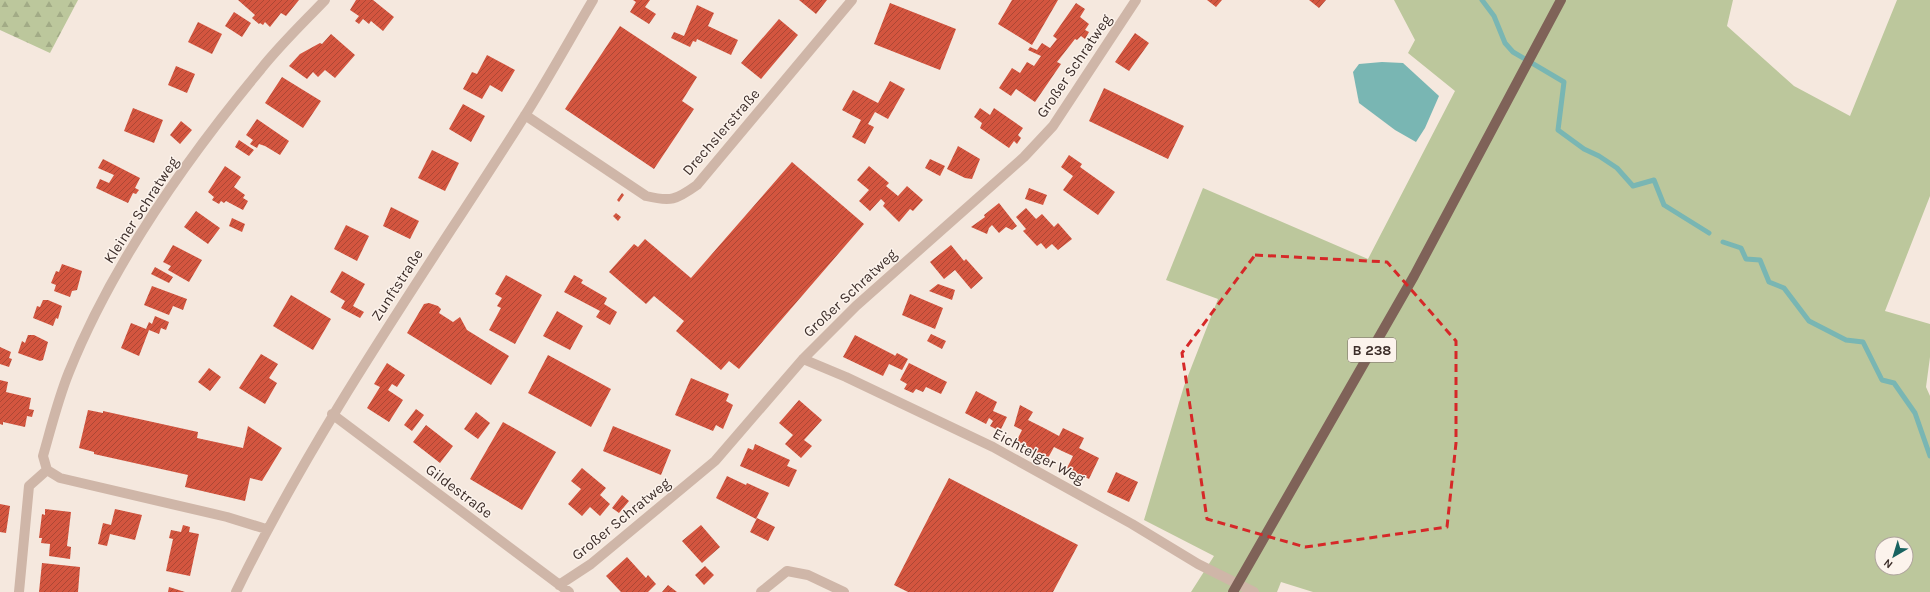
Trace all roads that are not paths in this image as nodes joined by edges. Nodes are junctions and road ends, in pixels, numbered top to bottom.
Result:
1 (325, 0) edge
2 (593, 0) edge
3 (852, 0) edge
4 (1136, 0) edge
5 (1561, 0) edge
6 (525, 115) junction
7 (803, 359) junction
8 (332, 414) junction
9 (47, 470) junction
10 (266, 529) junction
11 (559, 585) junction
12 (18, 592) edge
13 (236, 592) edge
14 (569, 592) edge
15 (761, 592) edge
16 (844, 592) edge
17 (1233, 592) edge
18 (1254, 592) edge

1 - 9 street, Kleiner Schratweg
2 - 6 street, Zunftstraße
3 - 6 street, Drechslerstraße
4 - 7 street, Großer Schratweg
5 - 17 main road, B 238
6 - 8 street, Zunftstraße
7 - 11 street, Großer Schratweg
7 - 18 street, Eichtelger Weg
8 - 10 street, Zunftstraße
8 - 11 street, Gildestraße
9 - 10 street
9 - 12 street
10 - 13 street, Zunftstraße
11 - 14 street, Gildestraße
15 - 16 street

